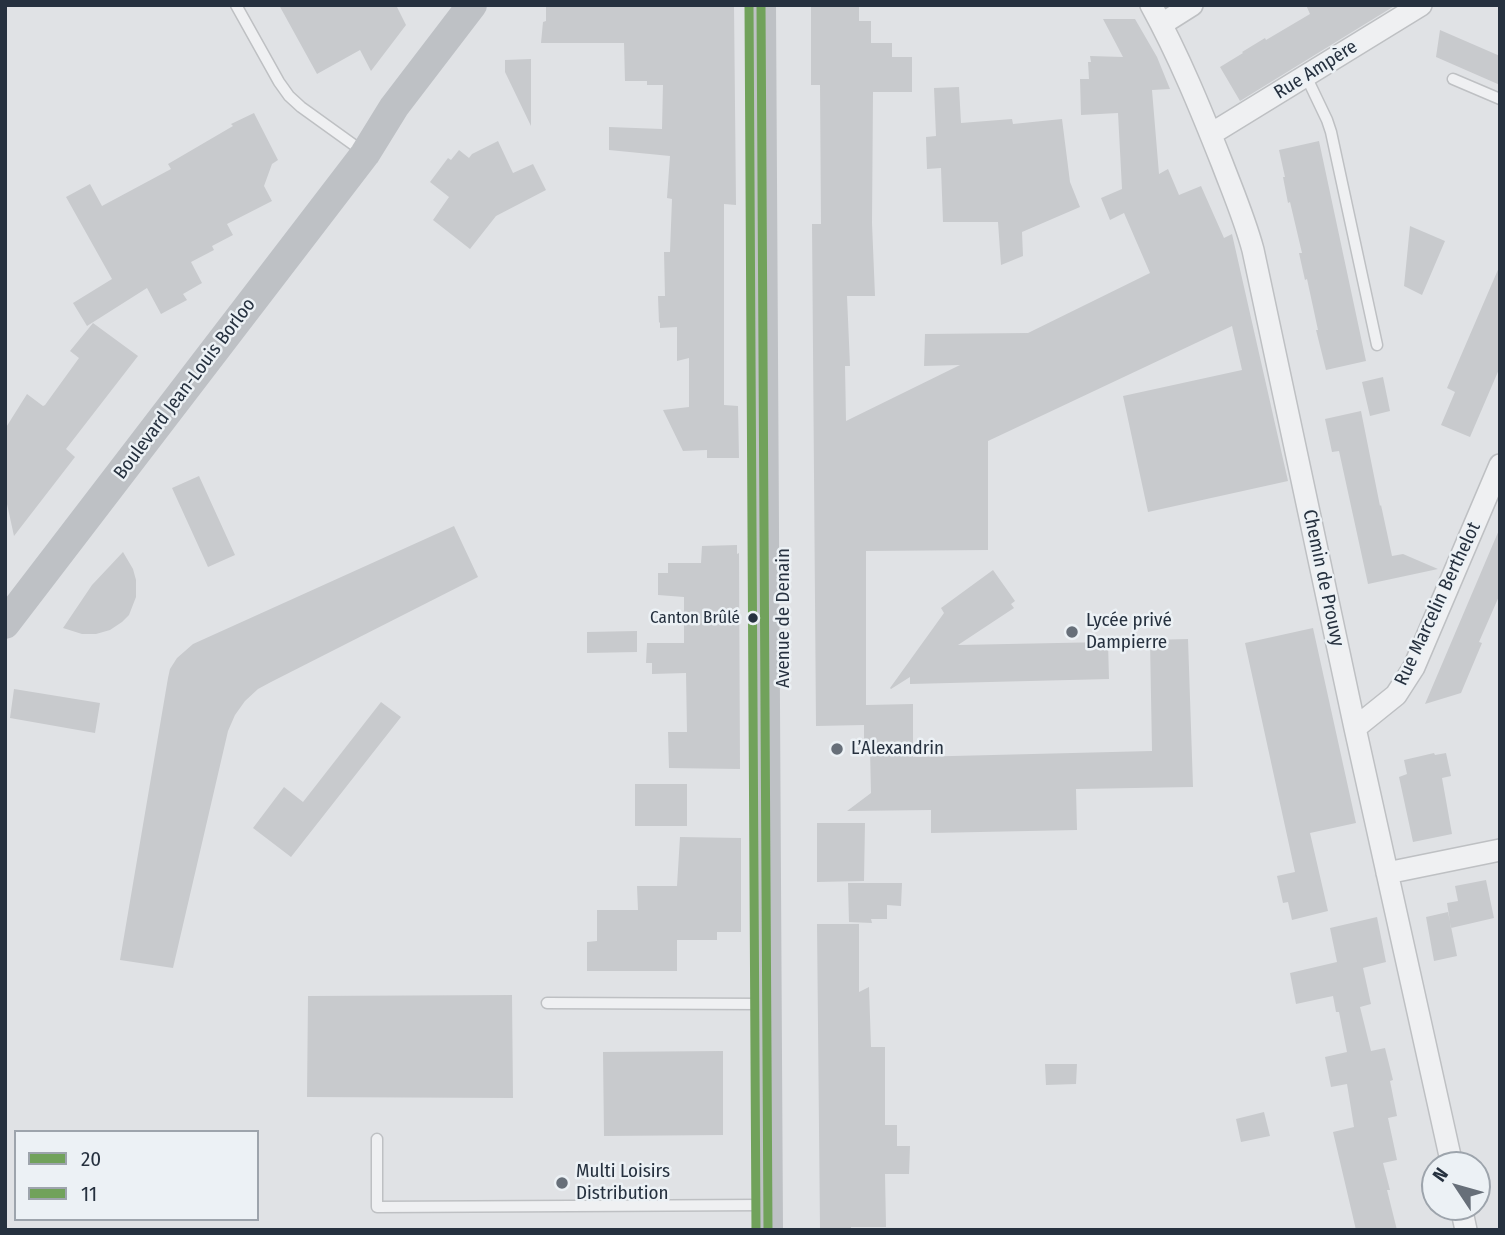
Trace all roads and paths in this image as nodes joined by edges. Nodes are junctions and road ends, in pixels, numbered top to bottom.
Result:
1 (236, 5) edge
2 (472, 5) edge
3 (494, 5) edge
4 (761, 5) edge
5 (781, 5) edge
6 (1192, 5) edge
7 (1421, 5) edge
8 (1156, 15) edge
9 (1306, 76) junction
10 (1453, 79) dead end
11 (1500, 99) edge
12 (1211, 134) junction
13 (365, 154) junction
14 (1377, 345) dead end
15 (1500, 465) edge
16 (6, 621) edge
17 (1355, 728) junction
18 (1500, 850) edge
19 (1387, 873) junction
20 (547, 1003) dead end
21 (767, 1004) junction
22 (377, 1139) dead end
23 (1449, 1151) edge
24 (768, 1218) edge
25 (788, 1230) edge

1 - 13 lane
2 - 13 main road, Boulevard Jean-Louis Borloo
3 - 13 main road, Boulevard Jean-Louis Borloo
4 - 21 main road, Avenue de Denain
5 - 25 main road, Avenue de Denain
6 - 8 street
7 - 9 street, Rue Ampère
8 - 12 street, Chemin de Prouvy
9 - 12 street, Rue Ampère
9 - 14 lane
10 - 11 lane
12 - 17 street, Chemin de Prouvy
13 - 16 main road, Boulevard Jean-Louis Borloo
15 - 17 street, Rue Marcelin Berthelot
17 - 19 street, Chemin de Prouvy
18 - 19 street
19 - 23 street, Chemin de Prouvy
20 - 21 lane
21 - 24 main road, Avenue de Denain
22 - 24 lane

